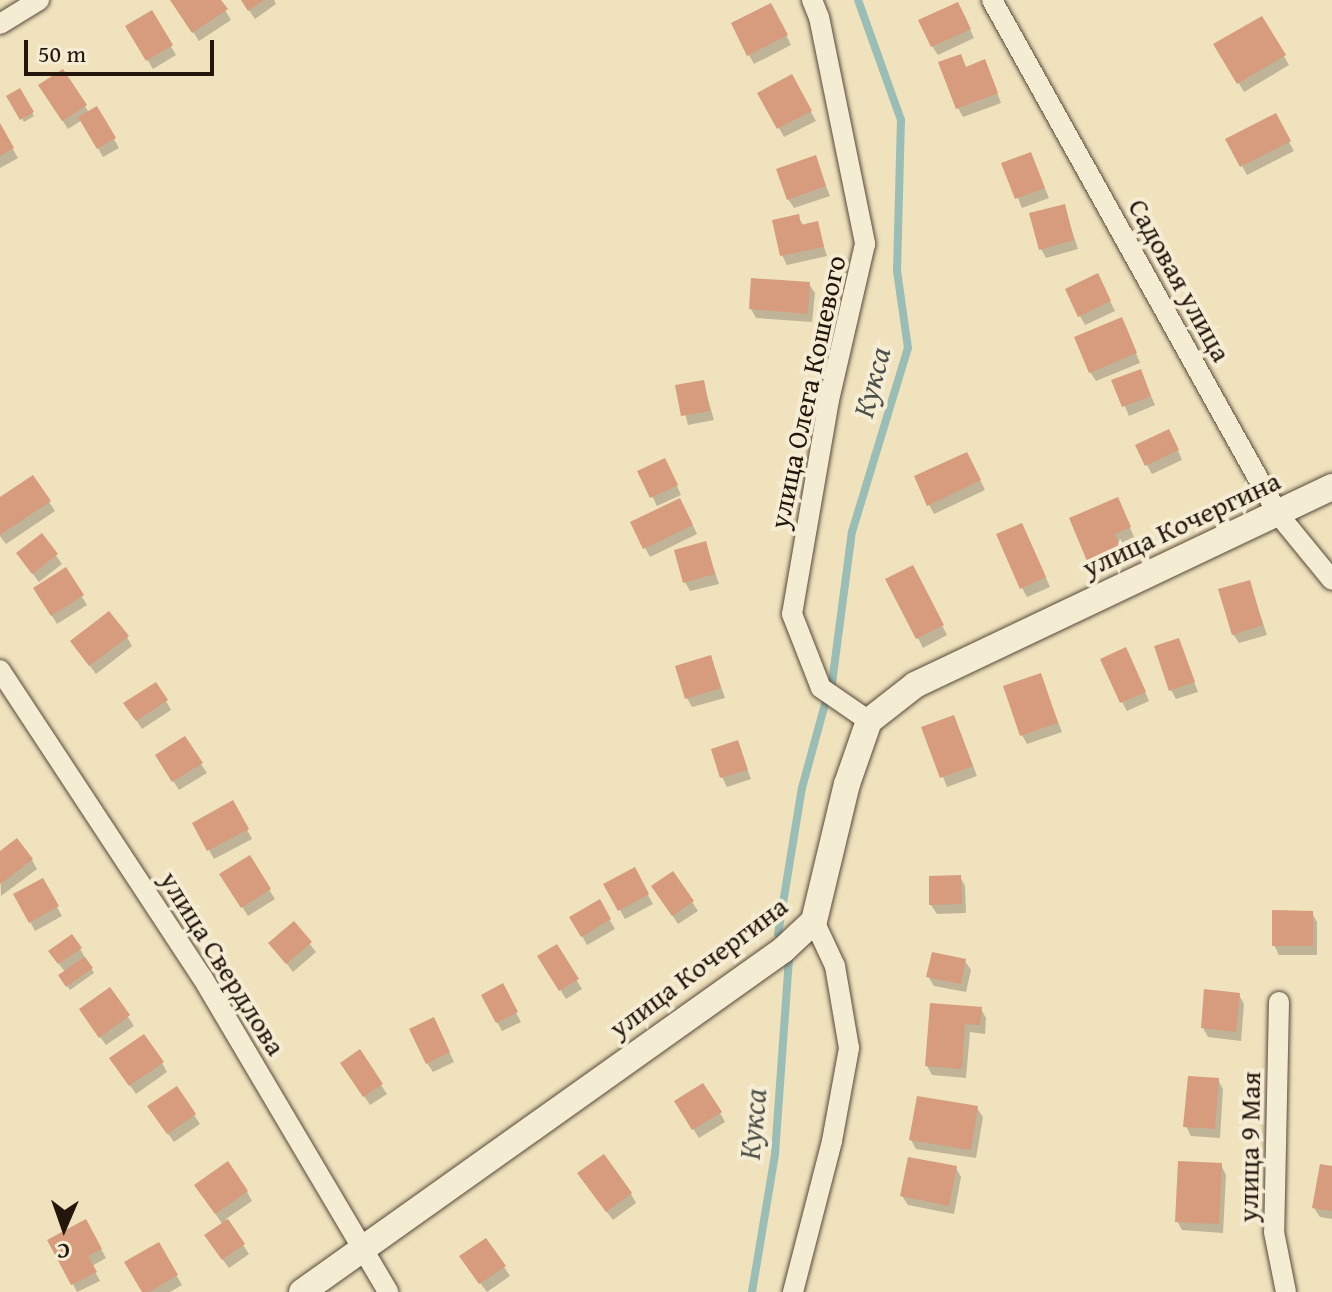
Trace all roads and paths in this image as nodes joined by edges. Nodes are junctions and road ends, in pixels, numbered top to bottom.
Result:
1 (39, 0) edge
2 (812, 0) edge
3 (992, 0) edge
4 (0, 24) edge
5 (1332, 487) edge
6 (1278, 514) junction
7 (1332, 580) edge
8 (0, 670) edge
9 (869, 721) junction
10 (814, 921) junction
11 (1279, 1002) dead end
12 (364, 1248) junction
13 (1287, 1291) edge
14 (302, 1292) edge
15 (388, 1292) edge
16 (793, 1292) edge

1 - 4 street
2 - 9 street, улица Олега Кошевого
3 - 6 street, Садовая улица
5 - 6 street, улица Кочергина
6 - 7 street, Садовая улица
6 - 9 street, улица Кочергина
8 - 12 street, улица Свердлова
9 - 10 street, улица Кочергина
10 - 12 street, улица Кочергина
10 - 16 street
11 - 13 street, улица 9 Мая
12 - 14 street, улица Кочергина
12 - 15 street, улица Свердлова

